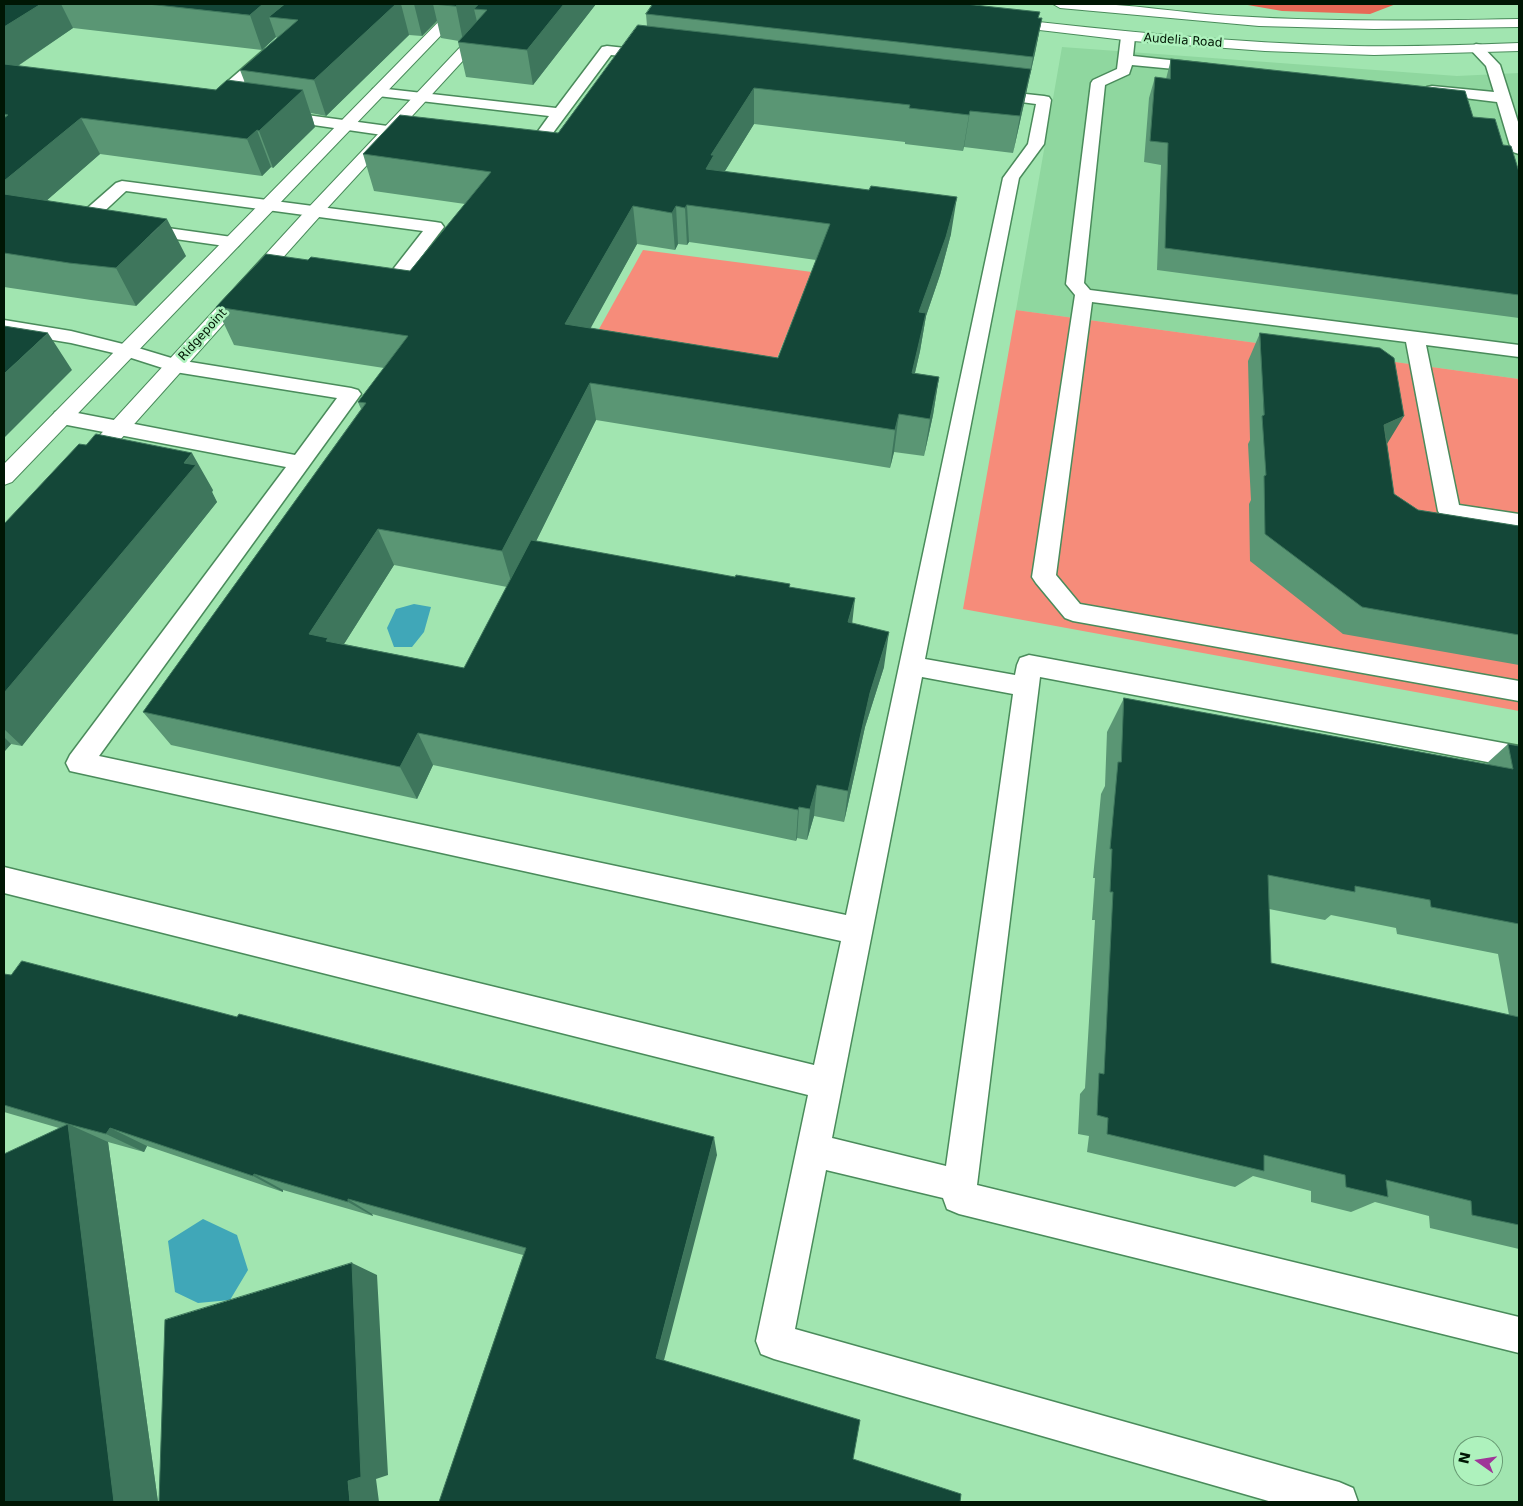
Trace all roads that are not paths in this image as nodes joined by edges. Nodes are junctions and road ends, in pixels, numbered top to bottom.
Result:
1 (464, 4) edge
2 (508, 4) edge
3 (1060, 4) edge
4 (1131, 7) edge
5 (984, 20) edge
6 (1519, 23) edge
7 (1128, 37) junction
8 (284, 41) edge
9 (1519, 47) edge
10 (1476, 48) junction
11 (443, 49) junction
12 (665, 57) edge
13 (1125, 60) junction
14 (1222, 69) edge
15 (1416, 89) edge
16 (378, 92) junction
17 (976, 92) edge
18 (421, 97) junction
19 (1504, 98) junction
20 (228, 108) edge
21 (561, 113) junction
22 (267, 114) edge
23 (345, 126) junction
24 (390, 131) junction
25 (428, 136) edge
26 (504, 147) edge
27 (1519, 148) edge
28 (267, 205) junction
29 (315, 211) junction
30 (232, 242) junction
31 (357, 273) edge
32 (1084, 295) junction
33 (4, 326) edge
34 (1415, 337) junction
35 (128, 351) junction
36 (1519, 351) edge
37 (175, 366) junction
38 (62, 417) junction
39 (119, 428) junction
40 (300, 463) junction
41 (4, 477) edge
42 (74, 478) edge
43 (1519, 522) edge
44 (912, 666) junction
45 (1026, 687) junction
46 (1519, 691) edge
47 (1519, 757) edge
48 (4, 880) edge
49 (857, 931) junction
50 (826, 1084) junction
51 (813, 1150) junction
52 (961, 1186) junction
53 (1519, 1335) edge
54 (1339, 1502) edge

1 - 11 street, Ridgepoint
2 - 11 street, Ridgepoint
3 - 4 street, Audelia Road
4 - 6 street, Audelia Road
4 - 7 street
5 - 7 street, Audelia Road
7 - 10 street, Audelia Road
7 - 13 lane
8 - 20 lane
9 - 10 street, Audelia Road
10 - 19 lane
11 - 16 street, Ridgepoint
11 - 18 street, Ridgepoint
12 - 21 lane
13 - 14 lane
13 - 32 lane
15 - 19 lane
16 - 18 lane
16 - 23 street, Ridgepoint
17 - 44 lane
18 - 21 lane
18 - 24 street, Ridgepoint
19 - 27 lane
21 - 26 lane
22 - 23 lane
23 - 24 lane
23 - 28 street, Ridgepoint
24 - 25 lane
24 - 29 street, Ridgepoint
28 - 29 lane
28 - 30 street, Ridgepoint
28 - 30 lane
29 - 31 lane
29 - 37 street, Ridgepoint
30 - 35 street, Ridgepoint
32 - 34 lane
32 - 46 lane
33 - 35 lane
34 - 36 lane
34 - 43 lane
35 - 37 lane
35 - 38 street, Ridgepoint
37 - 39 street, Ridgepoint
37 - 40 lane
38 - 39 lane
38 - 41 street, Ridgepoint
39 - 40 lane
39 - 42 street, Ridgepoint
40 - 49 lane
44 - 45 lane
44 - 49 lane
45 - 47 lane
45 - 52 lane
48 - 50 lane
49 - 50 lane
50 - 51 lane
51 - 52 lane
51 - 54 lane
52 - 53 lane

